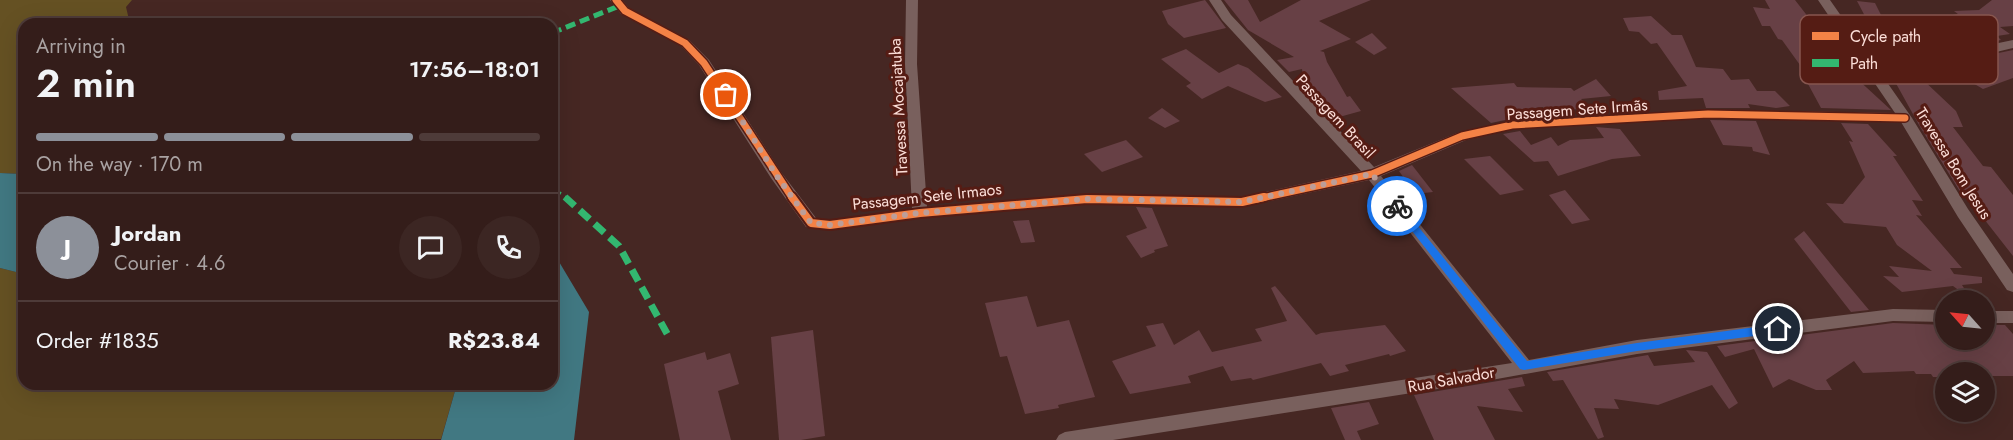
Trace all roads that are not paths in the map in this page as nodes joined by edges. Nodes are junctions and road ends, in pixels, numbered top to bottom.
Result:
1 (616, 0) edge
2 (912, 0) edge
3 (1215, 0) edge
4 (1824, 0) edge
5 (1835, 15) edge
6 (1882, 84) edge
7 (1905, 118) junction
8 (1372, 174) junction
9 (1047, 202) joint
10 (920, 213) junction
11 (2013, 286) edge
12 (1935, 316) edge
13 (1995, 317) edge
14 (2013, 317) edge
15 (1524, 366) junction
16 (1065, 440) edge

1 - 10 street, Passagem Sete Irmaos
2 - 10 street, Travessa Mocajatuba
3 - 8 street, Passagem Brasil
4 - 5 street, Travessa Bom Jesus
6 - 7 street, Travessa Bom Jesus
7 - 8 street, Passagem Sete Irmãs
7 - 11 street, Travessa Bom Jesus
8 - 9 street, Passagem Sete Irmãs
8 - 15 street, Passagem Brasil
9 - 10 street, Passagem Sete Irmaos
12 - 15 street, Rua Salvador
13 - 14 street
15 - 16 street, Rua Salvador

